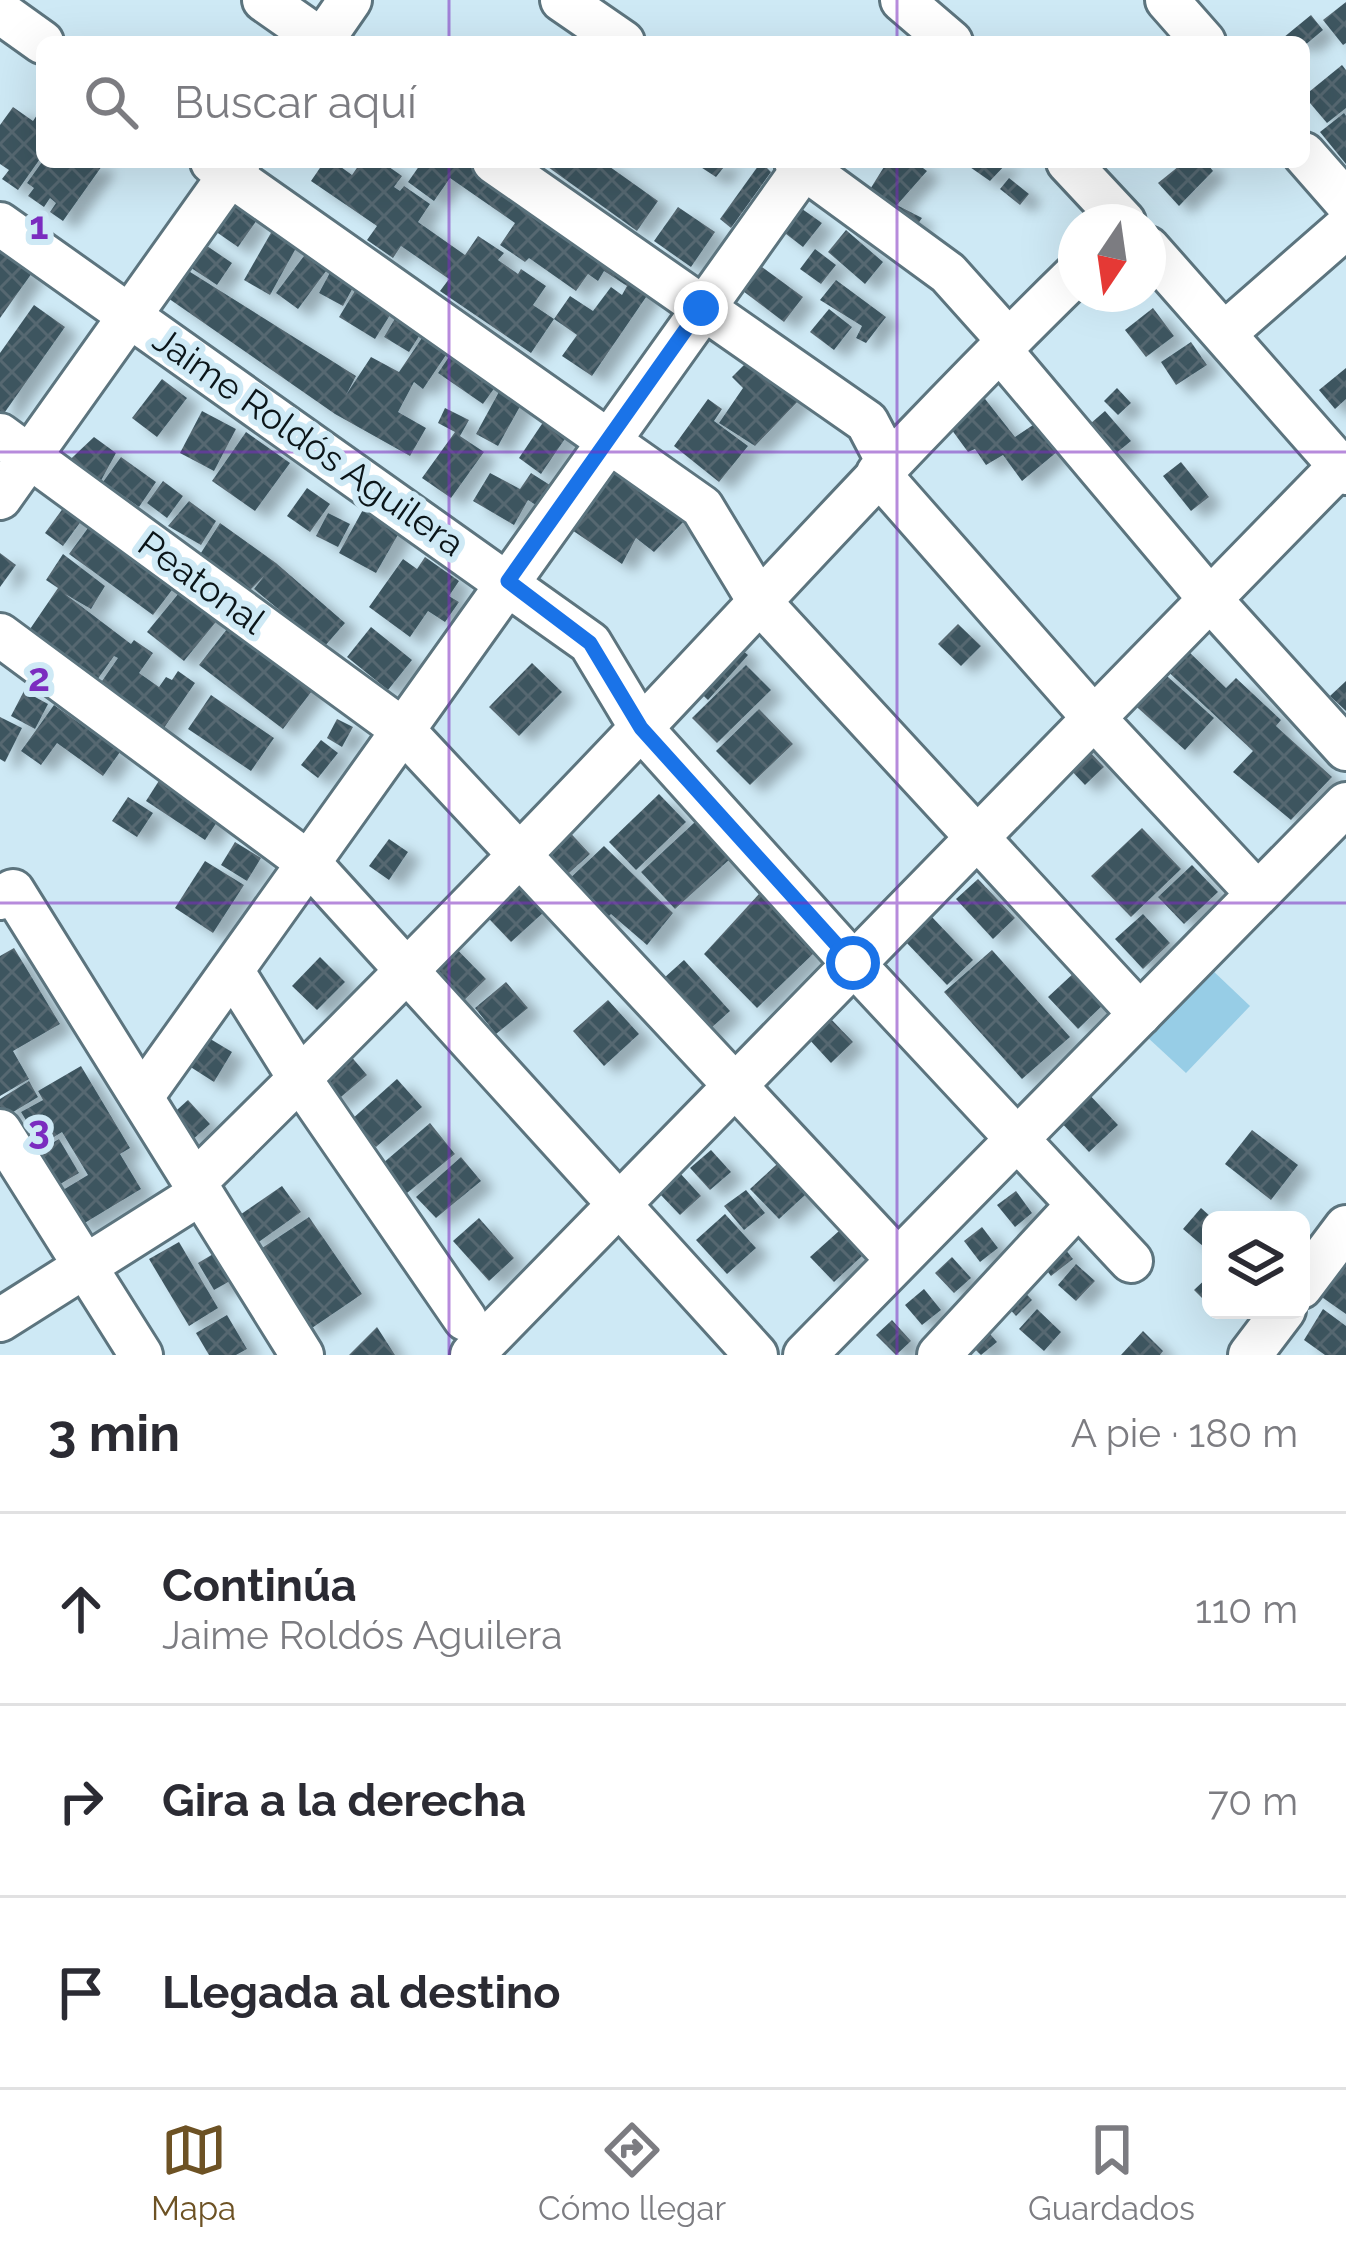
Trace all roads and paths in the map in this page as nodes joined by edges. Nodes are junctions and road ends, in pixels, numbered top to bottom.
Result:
1 (264, 0) edge
2 (350, 0) edge
3 (562, 0) edge
4 (1167, 0) edge
5 (0, 13) edge
6 (908, 14) edge
7 (314, 36) edge
8 (326, 36) edge
9 (613, 36) edge
10 (943, 36) edge
11 (1199, 36) edge
12 (36, 38) edge
13 (1310, 161) edge
14 (226, 168) edge
15 (230, 168) edge
16 (503, 168) edge
17 (799, 168) edge
18 (807, 168) edge
19 (1074, 168) edge
20 (1346, 202) edge
21 (1107, 204) edge
22 (0, 224) edge
23 (1346, 227) edge
24 (1166, 268) edge
25 (1058, 292) edge
26 (701, 308) junction
27 (131, 316) junction
28 (1226, 333) junction
29 (1004, 345) junction
30 (607, 440) junction
31 (15, 446) edge
32 (883, 468) junction
33 (1343, 470) edge
34 (0, 498) edge
35 (508, 581) junction
36 (1209, 598) junction
37 (759, 601) junction
38 (0, 635) edge
39 (1093, 717) junction
40 (641, 728) junction
41 (403, 730) junction
42 (1346, 749) edge
43 (1346, 804) edge
44 (977, 836) junction
45 (518, 853) junction
46 (310, 864) junction
47 (4, 886) edge
48 (1257, 893) junction
49 (853, 963) junction
50 (406, 971) junction
51 (233, 972) junction
52 (1140, 1015) junction
53 (300, 1078) junction
54 (735, 1084) junction
55 (142, 1095) junction
56 (1015, 1138) junction
57 (6, 1156) edge
58 (198, 1187) junction
59 (620, 1204) junction
60 (1078, 1205) junction
61 (1346, 1227) edge
62 (896, 1258) junction
63 (1132, 1261) dead end
64 (86, 1269) junction
65 (1310, 1275) edge
66 (1277, 1319) edge
67 (0, 1320) edge
68 (468, 1337) edge
69 (141, 1355) edge
70 (302, 1355) edge
71 (756, 1355) edge
72 (805, 1355) edge
73 (940, 1355) edge
74 (1250, 1355) edge

1 - 7 street
2 - 8 street
3 - 9 street
4 - 11 street
5 - 12 street
6 - 10 street
13 - 20 street
14 - 27 street
15 - 30 street
16 - 26 street
17 - 26 street
18 - 29 street
19 - 21 street
22 - 27 street, Jaime Roldós Aguilera
23 - 28 street
24 - 28 street
25 - 29 street
26 - 30 street
26 - 32 street
27 - 31 street
27 - 35 street, Jaime Roldós Aguilera
28 - 33 street
29 - 32 street
29 - 36 street
30 - 35 street
30 - 37 street
31 - 34 street
31 - 41 street, Peatonal
32 - 37 street
32 - 39 street
33 - 36 street
35 - 40 street, Jaime Roldós Aguilera
35 - 41 street
36 - 39 street
36 - 42 street
37 - 40 street
37 - 44 street
38 - 46 street
39 - 44 street
39 - 48 street
40 - 45 street
40 - 49 street, Jaime Roldós Aguilera
41 - 45 street, Peatonal
41 - 46 street
43 - 48 street
44 - 49 street
44 - 52 street
45 - 50 street
45 - 54 street, Peatonal
46 - 50 street
46 - 51 street
47 - 55 street
48 - 52 street
49 - 54 street
49 - 56 street, Jaime Roldós Aguilera
50 - 53 street
50 - 59 street
51 - 53 street
51 - 55 street
52 - 56 street
53 - 58 street
53 - 68 street
54 - 59 street
54 - 62 street, Peatonal
55 - 58 street
56 - 60 street, Jaime Roldós Aguilera
56 - 62 street
57 - 64 street
58 - 64 street
58 - 70 street
59 - 68 street
59 - 71 street
60 - 63 street, Jaime Roldós Aguilera
60 - 73 street
61 - 65 street
62 - 72 street
64 - 67 street
64 - 69 street
66 - 74 street

